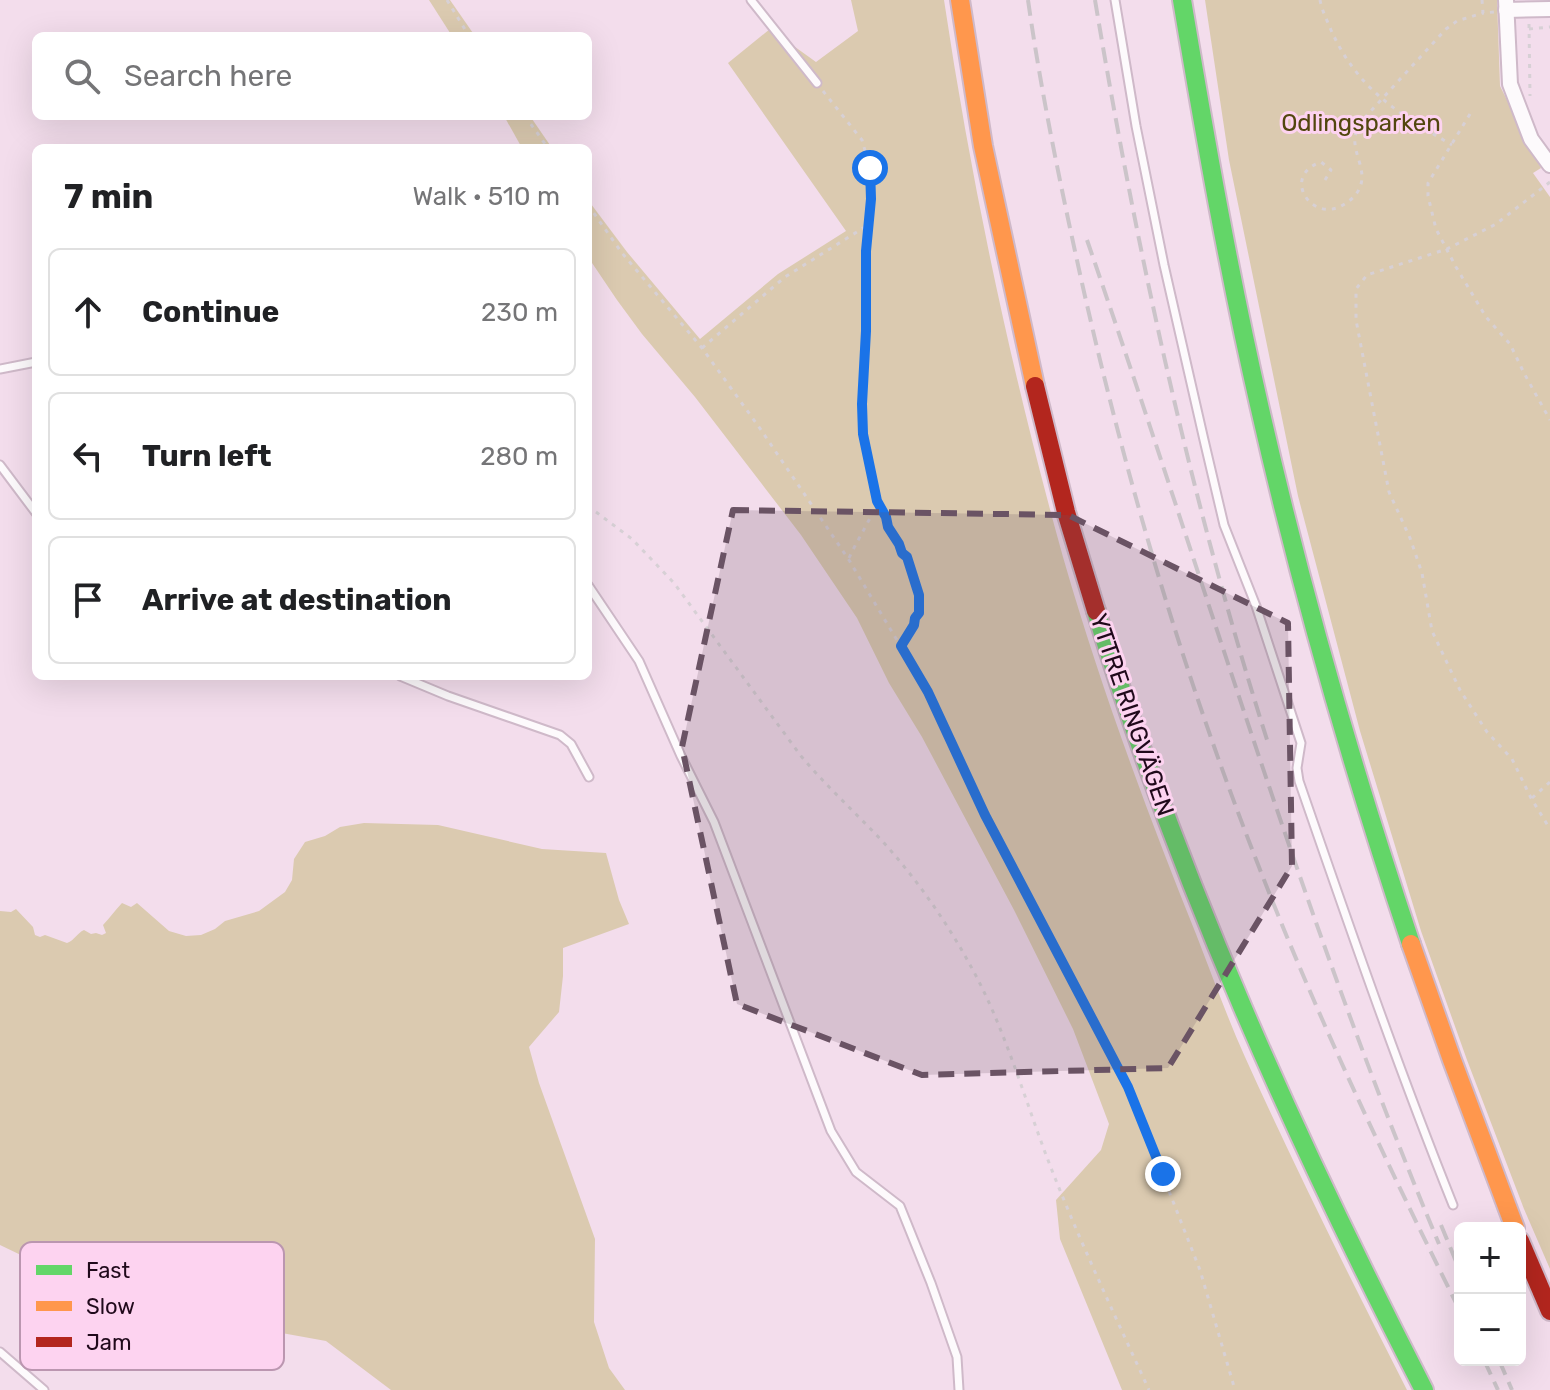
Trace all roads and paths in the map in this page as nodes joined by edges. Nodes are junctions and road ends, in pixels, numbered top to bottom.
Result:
1 (447, 0) edge
2 (751, 0) edge
3 (960, 0) edge
4 (1115, 0) edge
5 (1182, 0) edge
6 (1320, 0) edge
7 (1482, 0) edge
8 (1506, 5) edge
9 (1550, 9) edge
10 (1529, 10) junction
11 (1483, 13) junction
12 (1550, 27) edge
13 (1529, 29) junction
14 (467, 32) edge
15 (817, 83) joint
16 (1530, 98) dead end
17 (1380, 99) junction
18 (1470, 114) dead end
19 (528, 120) edge
20 (545, 144) edge
21 (1452, 145) junction
22 (1550, 165) edge
23 (1325, 180) dead end
24 (1550, 182) edge
25 (592, 211) edge
26 (868, 225) junction
27 (1447, 249) junction
28 (702, 348) junction
29 (32, 363) edge
30 (0, 369) edge
31 (1550, 420) edge
32 (0, 465) edge
33 (877, 501) junction
34 (32, 508) edge
35 (592, 509) edge
36 (849, 560) junction
37 (592, 591) edge
38 (901, 646) junction
39 (410, 680) edge
40 (589, 777) dead end
41 (1550, 782) edge
42 (1531, 798) junction
43 (1550, 829) edge
44 (1453, 1205) dead end
45 (1513, 1222) edge
46 (1526, 1255) edge
47 (1550, 1311) edge
48 (0, 1352) edge
49 (20, 1369) edge
50 (21, 1370) edge
51 (44, 1390) edge
52 (959, 1390) edge
53 (1149, 1390) edge
54 (1235, 1390) edge
55 (1424, 1390) edge

1 - 14 path
2 - 15 lane
3 - 55 highway, YTTRE RINGVÄGEN
4 - 44 lane
5 - 45 highway
6 - 17 path
7 - 11 path
8 - 10 street
8 - 11 path
8 - 22 street
9 - 10 street
10 - 13 path
11 - 17 path
12 - 13 path
13 - 16 path
15 - 26 path
17 - 21 path
17 - 23 path
18 - 21 path
19 - 20 path
21 - 27 path
24 - 27 path
25 - 28 path
26 - 28 path
26 - 33 path
27 - 31 path
27 - 42 path
28 - 36 path
29 - 30 lane
32 - 34 lane
33 - 36 path
33 - 38 path
35 - 53 path
36 - 38 path
37 - 52 lane
38 - 54 path
39 - 40 lane
41 - 42 path
42 - 43 path
46 - 47 highway
48 - 49 lane
50 - 51 lane

